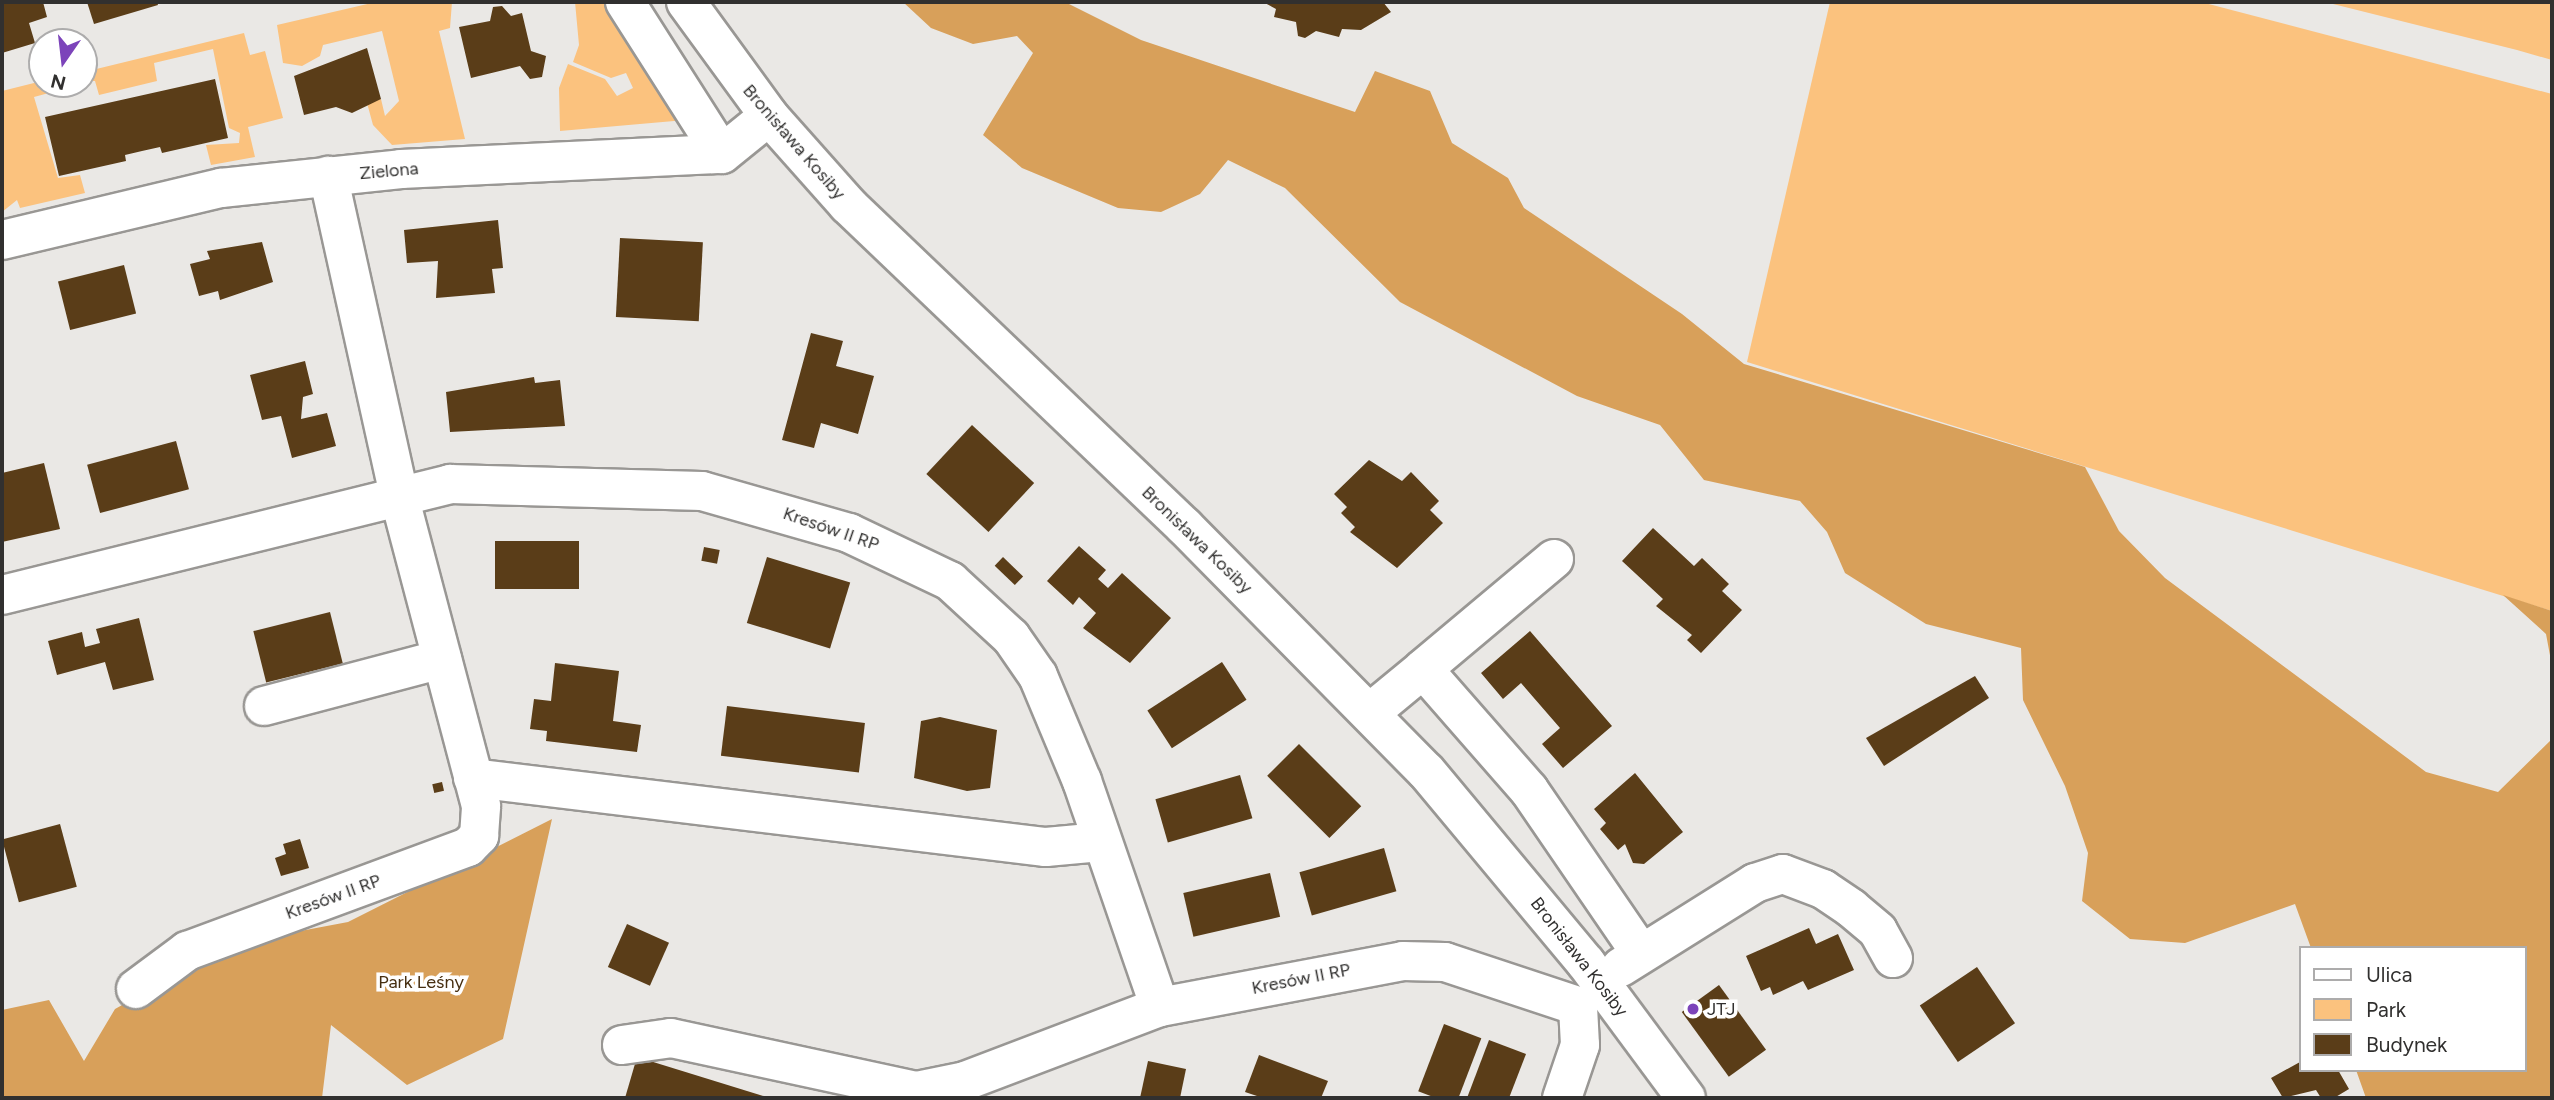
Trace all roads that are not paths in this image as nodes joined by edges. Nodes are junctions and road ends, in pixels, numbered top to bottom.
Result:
1 (625, 2) edge
2 (686, 2) edge
3 (769, 116) junction
4 (722, 154) junction
5 (328, 176) junction
6 (2, 240) edge
7 (399, 495) junction
8 (1554, 559) dead end
9 (2, 595) edge
10 (442, 659) junction
11 (1423, 669) junction
12 (264, 705) dead end
13 (1371, 712) junction
14 (473, 778) junction
15 (1101, 842) junction
16 (1640, 952) junction
17 (1893, 958) dead end
18 (136, 989) dead end
19 (1589, 995) junction
20 (1160, 1007) junction
21 (622, 1045) dead end
22 (1562, 1098) edge
23 (1686, 1098) edge

1 - 4 street
2 - 3 street, Bronisława Kosiby
3 - 4 street
3 - 13 street, Bronisława Kosiby
4 - 5 street, Zielona
5 - 6 street, Zielona
5 - 7 street, Kresów II RP
7 - 9 street, Kresów II RP
7 - 10 street, Kresów II RP
7 - 15 street, Kresów II RP
8 - 11 street
10 - 12 street
10 - 14 street, Kresów II RP
11 - 13 street
11 - 16 street
13 - 19 street, Bronisława Kosiby
14 - 15 street
14 - 18 street, Kresów II RP
15 - 20 street, Kresów II RP
16 - 17 street
16 - 19 street
19 - 20 street, Kresów II RP
19 - 22 street, Bronisława Kosiby
19 - 23 street, Bronisława Kosiby
20 - 21 street

